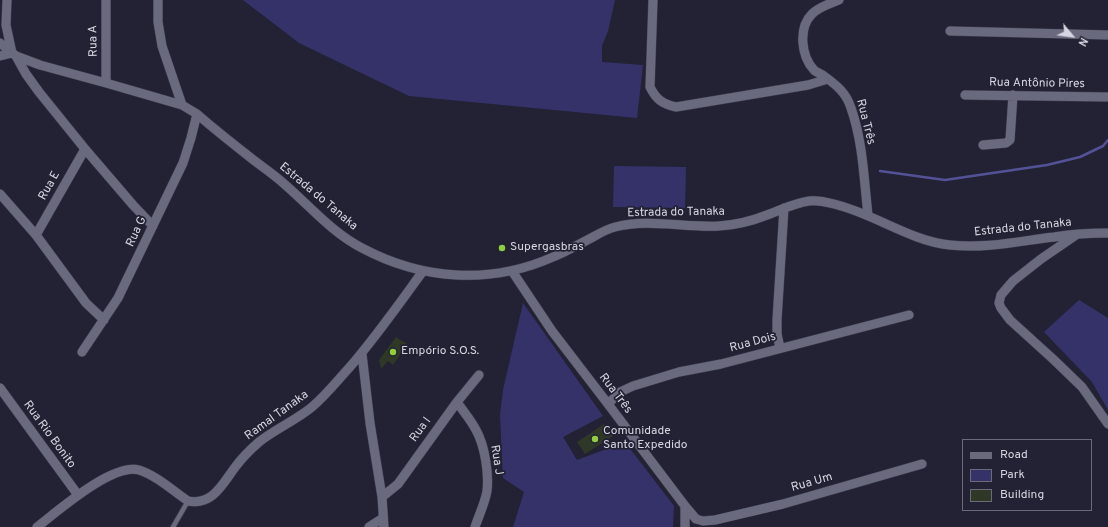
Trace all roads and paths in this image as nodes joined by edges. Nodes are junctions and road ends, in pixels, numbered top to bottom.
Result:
1 (7, 0) edge
2 (106, 0) edge
3 (158, 0) edge
4 (653, 0) edge
5 (839, 0) edge
6 (950, 31) dead end
7 (1108, 35) edge
8 (0, 43) edge
9 (14, 54) junction
10 (0, 56) edge
11 (828, 79) junction
12 (106, 82) junction
13 (966, 95) dead end
14 (1013, 95) junction
15 (1108, 97) edge
16 (182, 105) junction
17 (197, 114) junction
18 (983, 145) dead end
19 (84, 149) junction
20 (0, 194) edge
21 (784, 208) junction
22 (868, 215) junction
23 (153, 226) junction
24 (1108, 233) edge
25 (1077, 234) junction
26 (36, 235) junction
27 (423, 271) junction
28 (512, 271) junction
29 (909, 315) dead end
30 (104, 320) junction
31 (780, 348) junction
32 (82, 352) dead end
33 (362, 354) junction
34 (479, 375) dead end
35 (0, 388) edge
36 (457, 402) junction
37 (608, 404) junction
38 (1108, 424) edge
39 (922, 464) dead end
40 (78, 495) junction
41 (382, 497) junction
42 (188, 501) junction
43 (685, 506) junction
44 (707, 521) joint
45 (384, 522) edge
46 (37, 527) edge
47 (173, 527) edge
48 (369, 527) edge
49 (475, 527) edge
50 (685, 527) edge

1 - 9 street
2 - 12 street, Rua A
3 - 16 street
4 - 11 street
5 - 11 street, Rua Três
6 - 7 street
8 - 9 street
9 - 10 street
9 - 12 street, Estrada do Tanaka
9 - 19 street
11 - 22 street, Rua Três
12 - 16 street, Estrada do Tanaka
13 - 14 street, Rua Antônio Pires
14 - 15 street, Rua Antônio Pires
14 - 18 street
16 - 17 street, Estrada do Tanaka
17 - 23 street, Rua G
17 - 27 street, Estrada do Tanaka
19 - 23 street
19 - 26 street, Rua E
20 - 26 street
21 - 22 street, Estrada do Tanaka
21 - 28 street, Estrada do Tanaka
21 - 31 street
22 - 25 street, Estrada do Tanaka
23 - 30 street, Rua G
24 - 25 street, Estrada do Tanaka
25 - 38 street
26 - 30 street
27 - 28 street, Estrada do Tanaka
27 - 33 street, Ramal Tanaka
28 - 37 street, Rua Três
29 - 31 street, Rua Dois
30 - 32 street, Rua G
31 - 37 street, Rua Dois
33 - 41 street
33 - 42 street, Ramal Tanaka
34 - 36 street, Rua I
35 - 40 street, Rua Rio Bonito
36 - 41 street, Rua I
36 - 49 street, Rua J
37 - 43 street, Rua Três
39 - 44 street, Rua Um
40 - 42 street
40 - 46 street
41 - 45 street
42 - 47 lane
43 - 44 street, Rua Três
43 - 50 street
45 - 48 street

